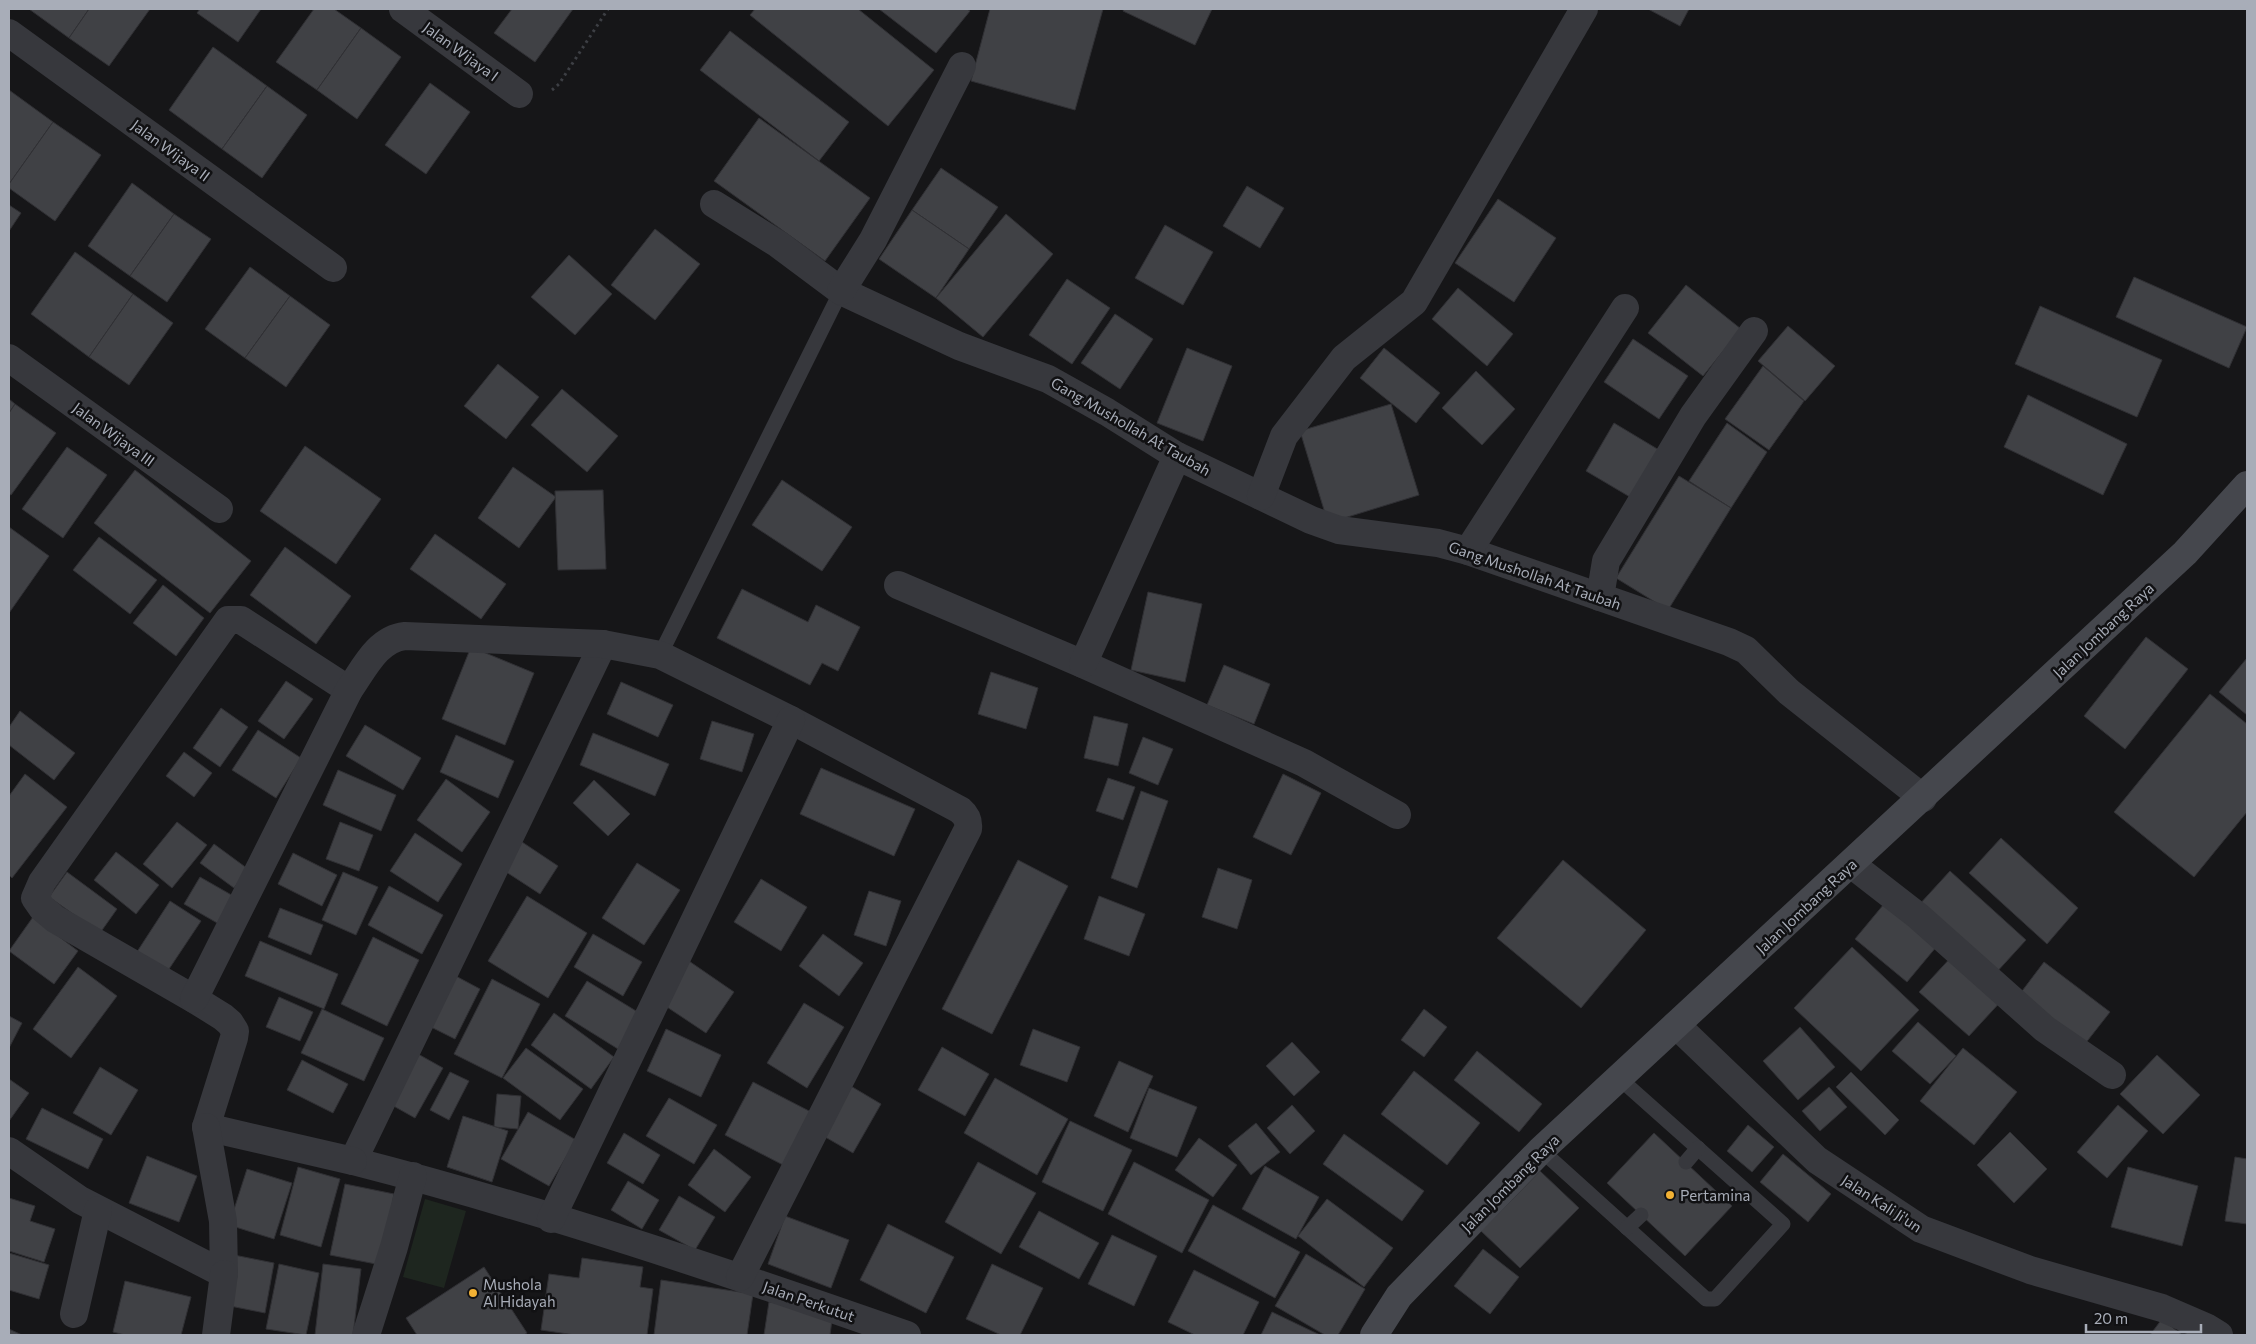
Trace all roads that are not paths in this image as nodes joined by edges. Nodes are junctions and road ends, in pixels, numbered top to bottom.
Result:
1 (403, 9) edge
2 (1584, 9) edge
3 (9, 33) edge
4 (962, 66) dead end
5 (519, 94) road end
6 (714, 204) dead end
7 (334, 268) dead end
8 (841, 291) junction
9 (1625, 308) dead end
10 (1754, 331) dead end
11 (9, 358) edge
12 (1177, 456) junction
13 (2247, 485) edge
14 (1261, 496) junction
15 (218, 509) dead end
16 (1468, 550) junction
17 (898, 585) dead end
18 (1600, 597) junction
19 (603, 644) junction
20 (660, 655) junction
21 (1083, 664) junction
22 (349, 690) junction
23 (791, 720) junction
24 (1923, 798) junction
25 (1397, 815) dead end
26 (1851, 864) junction
27 (194, 999) junction
28 (1676, 1026) junction
29 (2112, 1075) dead end
30 (1619, 1078) junction
31 (206, 1126) junction
32 (1698, 1148) junction
33 (1541, 1150) junction
34 (9, 1151) edge
35 (353, 1161) junction
36 (1686, 1162) dead end
37 (413, 1176) junction
38 (98, 1210) junction
39 (1641, 1215) dead end
40 (551, 1219) junction
41 (1627, 1228) junction
42 (224, 1274) junction
43 (740, 1277) junction
44 (74, 1314) dead end
45 (216, 1335) edge
46 (366, 1335) edge
47 (907, 1335) edge
48 (1374, 1335) edge
49 (2219, 1335) edge

1 - 5 street, Jalan Wijaya I
2 - 14 street
3 - 7 street, Jalan Wijaya II
4 - 8 street
6 - 8 street, Gang Mushollah At Taubah
8 - 12 street, Gang Mushollah At Taubah
8 - 20 lane
9 - 16 street
10 - 18 street
11 - 15 street, Jalan Wijaya III
12 - 14 street, Gang Mushollah At Taubah
12 - 21 street
13 - 24 main road, Jalan Jombang Raya
14 - 16 street, Gang Mushollah At Taubah
16 - 18 street, Gang Mushollah At Taubah
17 - 21 street
18 - 24 street, Gang Mushollah At Taubah
19 - 20 street
19 - 22 street
19 - 35 street
20 - 23 street
21 - 25 street
22 - 27 street
22 - 27 street
23 - 40 street
23 - 43 street
24 - 26 main road, Jalan Jombang Raya
26 - 28 main road, Jalan Jombang Raya
26 - 29 street
27 - 31 street
28 - 30 main road, Jalan Jombang Raya
28 - 49 street, Jalan Kali Ji'un
30 - 32 lane
30 - 33 main road, Jalan Jombang Raya
31 - 35 street, Jalan Perkutut
31 - 42 street
32 - 36 lane
32 - 41 lane
33 - 41 lane
33 - 48 main road, Jalan Jombang Raya
34 - 38 street
35 - 37 street, Jalan Perkutut
37 - 40 street, Jalan Perkutut
37 - 46 street
38 - 42 street
38 - 44 street
39 - 41 lane
40 - 43 street, Jalan Perkutut
42 - 45 street
43 - 47 street, Jalan Perkutut

